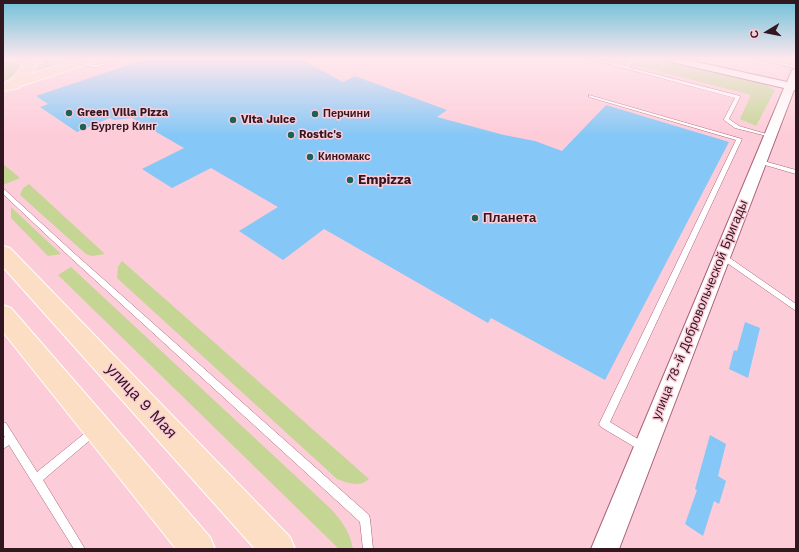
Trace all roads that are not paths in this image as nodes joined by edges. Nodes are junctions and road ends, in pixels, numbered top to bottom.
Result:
1 (15, 85) edge
2 (692, 85) edge
3 (794, 86) edge
4 (3, 96) edge
5 (591, 96) dead end
6 (771, 136) junction
7 (760, 162) junction
8 (796, 172) edge
9 (3, 191) edge
10 (3, 253) edge
11 (722, 256) junction
12 (796, 308) edge
13 (3, 315) edge
14 (3, 426) edge
15 (97, 429) junction
16 (7, 441) edge
17 (645, 448) junction
18 (36, 479) junction
19 (80, 549) edge
20 (198, 549) edge
21 (278, 549) edge
22 (368, 549) edge
23 (605, 549) edge

1 - 4 main road
2 - 6 lane
3 - 6 street, улица 78-й Добровольческой Бригады
5 - 17 lane
6 - 7 street, улица 78-й Добровольческой Бригады
7 - 8 lane
7 - 11 street, улица 78-й Добровольческой Бригады
9 - 22 lane
10 - 21 main road, улица 9 Мая
11 - 12 lane
11 - 17 street, улица 78-й Добровольческой Бригады
13 - 15 main road
14 - 16 lane
15 - 18 lane
15 - 20 main road
16 - 18 lane
17 - 23 street, улица 78-й Добровольческой Бригады
18 - 19 lane

